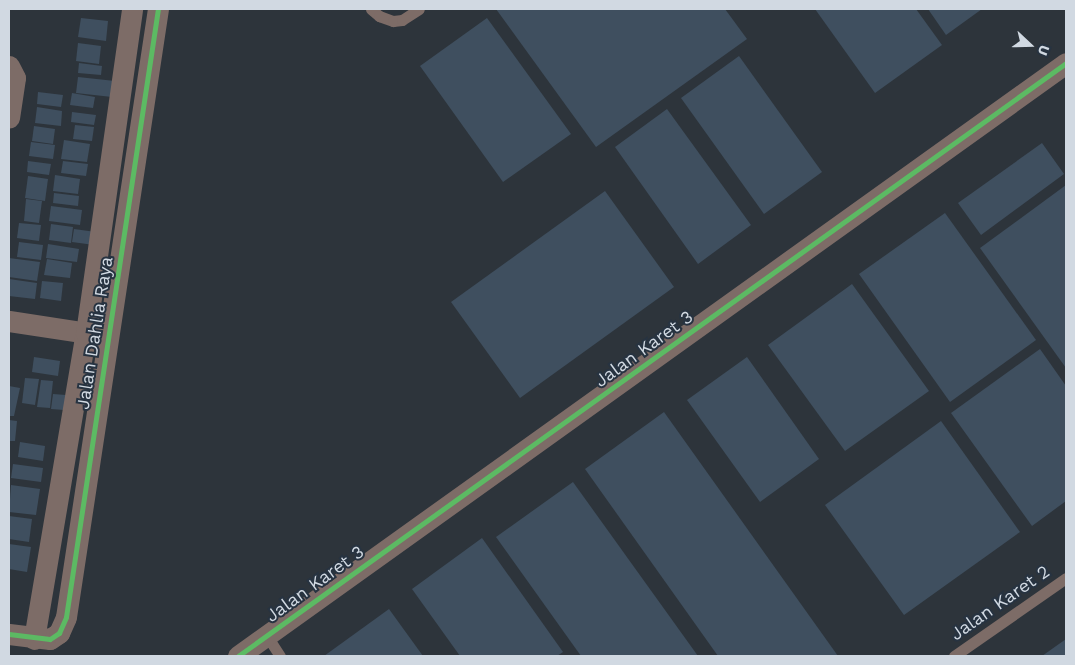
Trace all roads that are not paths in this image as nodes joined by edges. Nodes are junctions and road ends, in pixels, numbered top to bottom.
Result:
1 (132, 9) edge
2 (158, 9) edge
3 (371, 9) edge
4 (419, 9) edge
5 (1066, 63) edge
6 (9, 66) edge
7 (9, 118) edge
8 (9, 321) edge
9 (86, 333) junction
10 (108, 336) junction
11 (1066, 578) edge
12 (9, 634) edge
13 (266, 636) junction
14 (34, 640) junction
15 (238, 656) edge
16 (280, 656) edge
17 (954, 656) edge

1 - 9 street, Jalan Dahlia Raya
2 - 10 street, Jalan Dahlia Raya
3 - 4 lane
5 - 13 street, Jalan Karet 3
6 - 7 street
8 - 9 street
9 - 10 street
9 - 14 street, Jalan Dahlia Raya
10 - 14 street, Jalan Dahlia Raya
11 - 17 lane, Jalan Karet 2
12 - 14 street
13 - 15 street, Jalan Karet 3
13 - 16 lane

